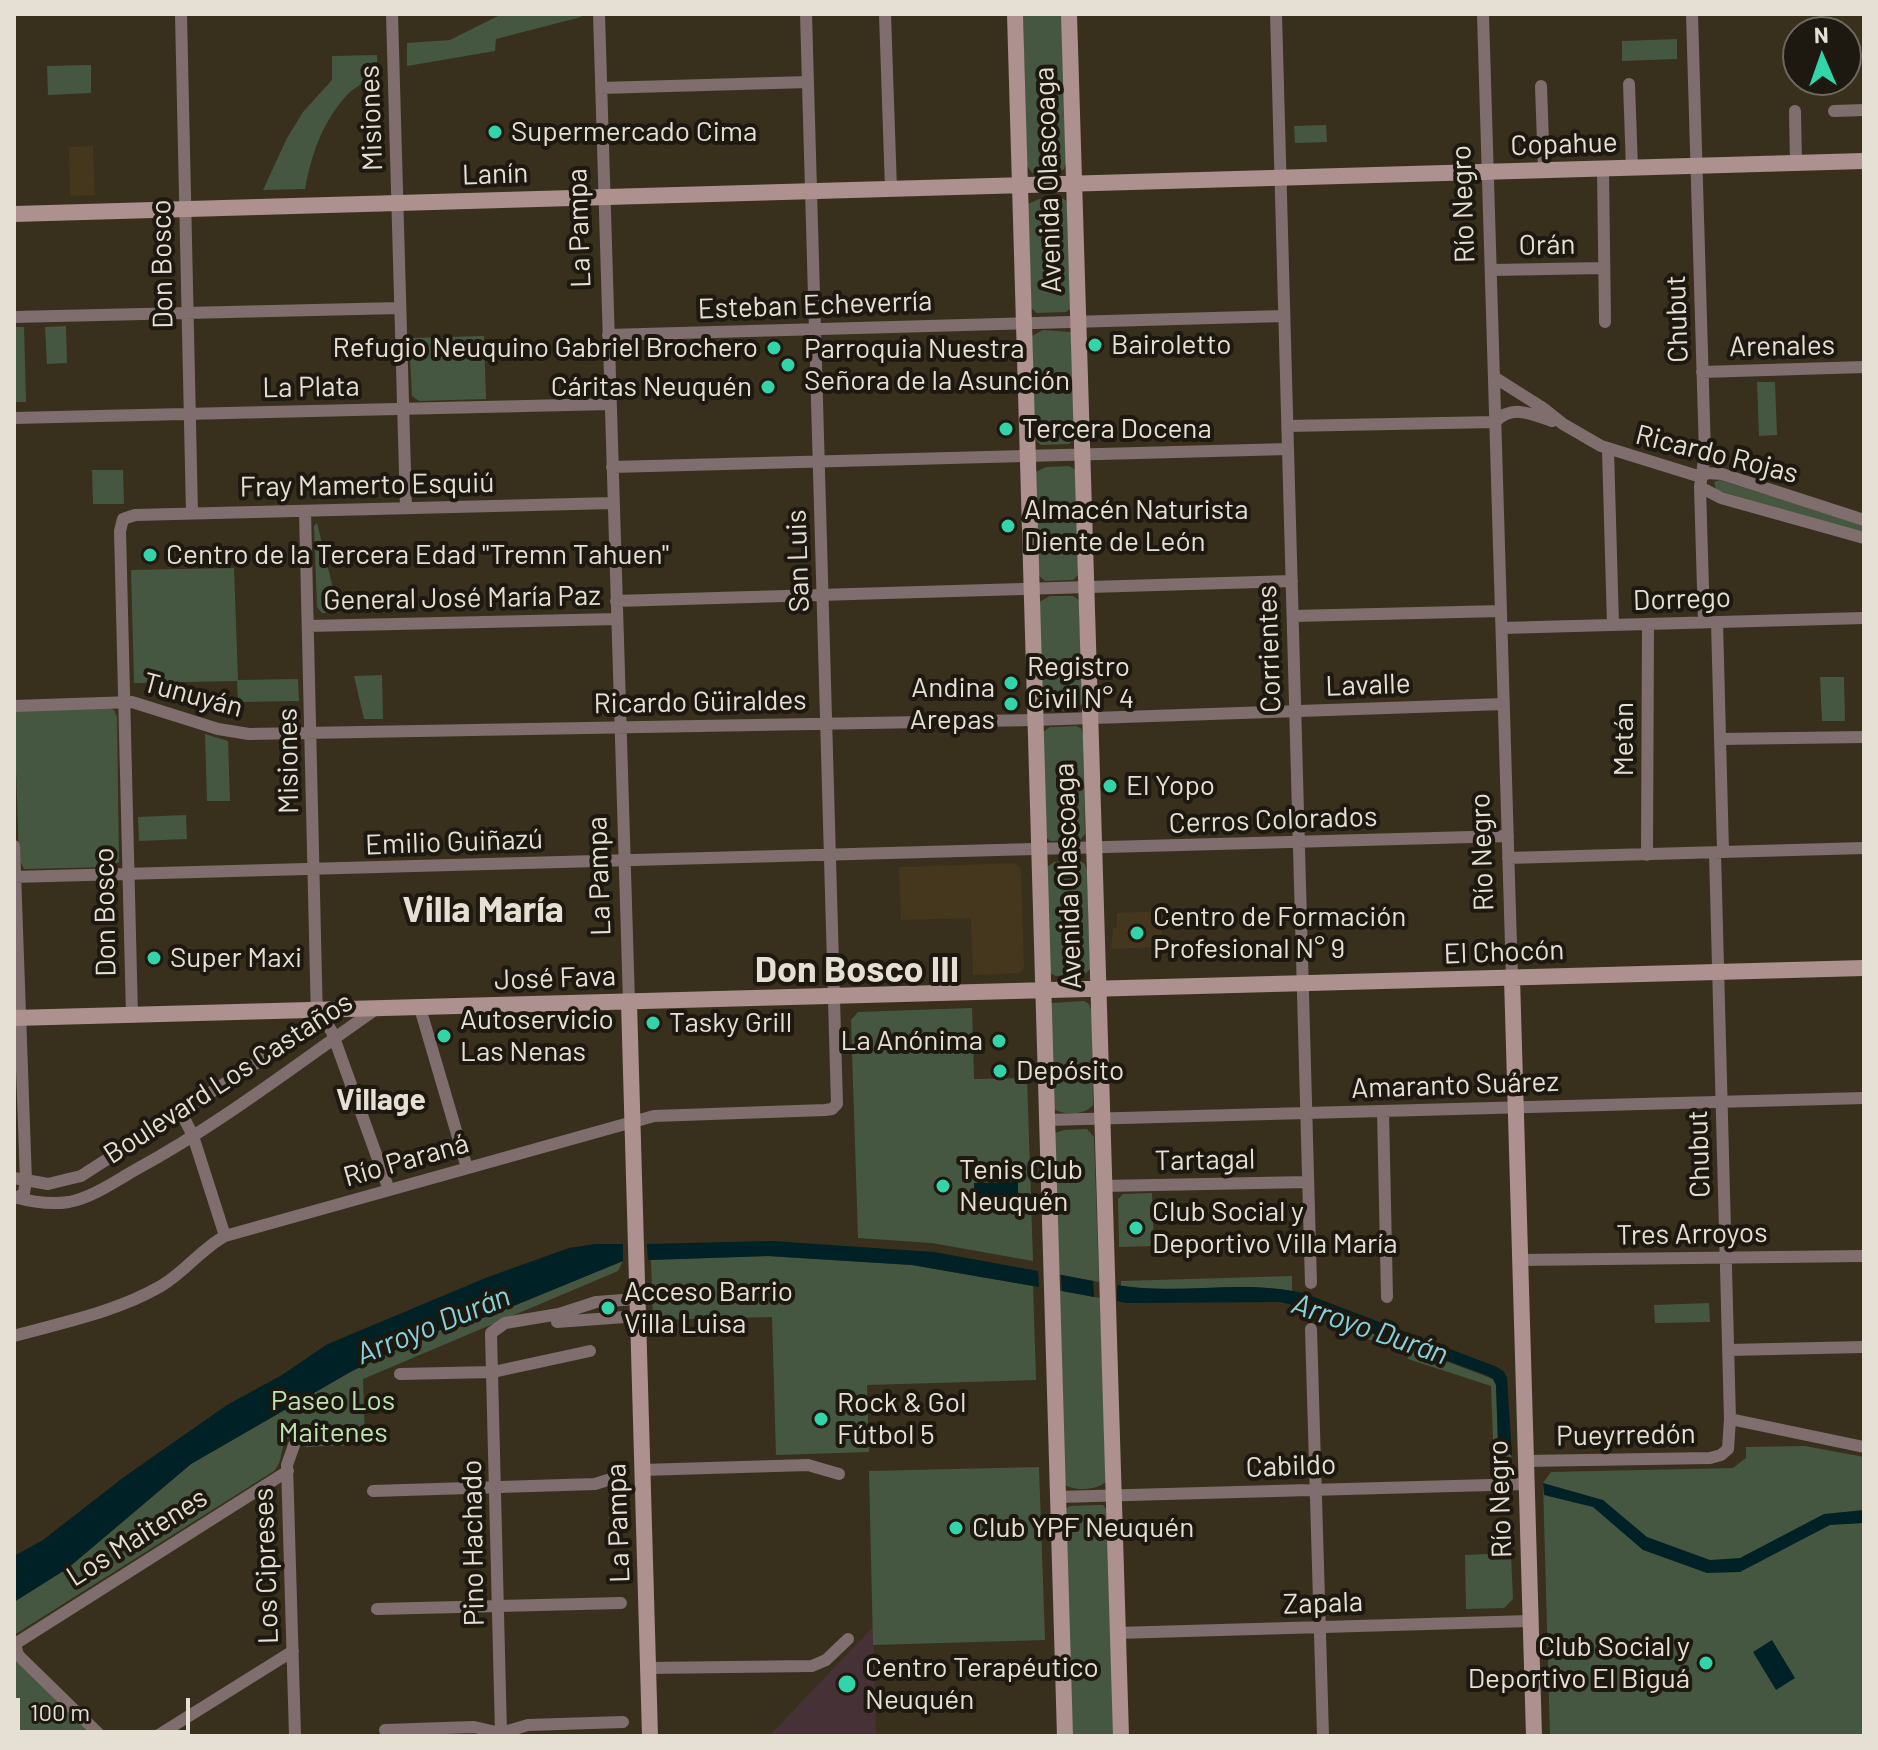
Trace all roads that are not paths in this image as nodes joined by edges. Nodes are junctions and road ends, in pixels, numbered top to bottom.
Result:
1 (181, 14) edge
2 (392, 14) edge
3 (599, 14) edge
4 (806, 14) edge
5 (885, 14) edge
6 (1014, 14) edge
7 (1069, 14) edge
8 (1276, 14) edge
9 (1483, 14) edge
10 (1692, 14) edge
11 (808, 82) junction
12 (1629, 84) dead end
13 (1541, 86) dead end
14 (601, 88) junction
15 (1864, 110) edge
16 (1795, 111) dead end
17 (1834, 111) dead end
18 (1864, 161) edge
19 (1796, 163) junction
20 (1697, 166) junction
21 (1603, 168) junction
22 (1632, 168) junction
23 (1544, 170) junction
24 (1488, 172) junction
25 (1281, 178) junction
26 (1073, 183) junction
27 (1019, 185) junction
28 (891, 189) junction
29 (812, 191) junction
30 (604, 197) junction
31 (397, 203) junction
32 (185, 209) junction
33 (14, 214) edge
34 (1604, 268) junction
35 (1491, 270) junction
36 (400, 308) junction
37 (187, 313) junction
38 (1284, 316) junction
39 (14, 317) edge
40 (1078, 321) junction
41 (1605, 322) dead end
42 (1024, 323) junction
43 (816, 329) junction
44 (608, 335) junction
45 (1864, 367) edge
46 (1702, 372) junction
47 (1494, 377) junction
48 (610, 404) junction
49 (403, 409) junction
50 (190, 414) junction
51 (14, 418) edge
52 (1495, 422) junction
53 (1563, 424) junction
54 (1288, 426) junction
55 (1288, 449) junction
56 (1608, 450) junction
57 (1082, 455) junction
58 (1027, 456) junction
59 (819, 462) junction
60 (612, 467) junction
61 (1701, 482) junction
62 (613, 503) junction
63 (406, 508) junction
64 (305, 511) junction
65 (192, 513) junction
66 (123, 519) joint
67 (1864, 520) edge
68 (1864, 538) edge
69 (1292, 581) junction
70 (1085, 587) junction
71 (1031, 588) junction
72 (823, 594) junction
73 (616, 601) junction
74 (1501, 611) junction
75 (1293, 616) junction
76 (1864, 618) edge
77 (617, 619) junction
78 (1704, 622) junction
79 (1717, 622) junction
80 (1648, 624) junction
81 (1613, 625) junction
82 (308, 626) junction
83 (1502, 628) junction
84 (124, 701) junction
85 (1504, 704) junction
86 (14, 706) edge
87 (1295, 711) junction
88 (1089, 718) junction
89 (1035, 720) junction
90 (827, 723) junction
91 (620, 727) junction
92 (311, 732) junction
93 (1864, 737) edge
94 (1720, 739) junction
95 (1508, 836) junction
96 (1299, 843) junction
97 (14, 846) edge
98 (1864, 848) edge
99 (1093, 849) junction
100 (1039, 851) junction
101 (1719, 852) junction
102 (1647, 855) junction
103 (831, 856) junction
104 (1508, 858) junction
105 (624, 862) junction
106 (314, 870) junction
107 (128, 875) junction
108 (14, 877) edge
109 (1864, 968) edge
110 (1718, 972) junction
111 (1512, 978) junction
112 (1302, 984) junction
113 (1097, 989) junction
114 (1043, 991) junction
115 (835, 996) junction
116 (629, 1002) junction
117 (420, 1008) junction
118 (376, 1009) junction
119 (318, 1010) junction
120 (132, 1015) junction
121 (16, 1018) edge
122 (300, 1035) junction
123 (334, 1038) junction
124 (312, 1053) junction
125 (1864, 1098) edge
126 (1721, 1101) junction
127 (835, 1107) joint
128 (1515, 1107) junction
129 (1383, 1111) junction
130 (181, 1112) junction
131 (1306, 1113) junction
132 (1101, 1118) junction
133 (1047, 1120) junction
134 (632, 1122) junction
135 (193, 1136) junction
136 (467, 1168) junction
137 (20, 1180) edge
138 (1308, 1182) junction
139 (1103, 1186) junction
140 (389, 1190) junction
141 (16, 1198) edge
142 (225, 1236) junction
143 (1864, 1256) edge
144 (1725, 1258) junction
145 (1520, 1260) junction
146 (1311, 1283) dead end
147 (637, 1296) junction
148 (1387, 1297) dead end
149 (638, 1316) junction
150 (1311, 1329) dead end
151 (14, 1336) edge
152 (1864, 1347) edge
153 (1728, 1350) junction
154 (590, 1351) dead end
155 (492, 1352) junction
156 (493, 1372) junction
157 (400, 1374) dead end
158 (1730, 1419) junction
159 (294, 1445) dead end
160 (1864, 1447) edge
161 (1726, 1453) joint
162 (1525, 1461) junction
163 (642, 1470) junction
164 (288, 1471) junction
165 (839, 1474) dead end
166 (614, 1478) dead end
167 (1526, 1484) junction
168 (495, 1487) junction
169 (1315, 1490) junction
170 (373, 1491) dead end
171 (1113, 1496) junction
172 (1058, 1497) junction
173 (621, 1603) dead end
174 (498, 1606) junction
175 (377, 1609) dead end
176 (1530, 1621) junction
177 (1319, 1628) junction
178 (1117, 1633) junction
179 (848, 1639) dead end
180 (14, 1647) edge
181 (293, 1651) junction
182 (648, 1668) junction
183 (623, 1722) dead end
184 (385, 1730) dead end
185 (501, 1733) junction
186 (101, 1736) edge
187 (157, 1736) edge
188 (295, 1736) edge
189 (650, 1736) edge
190 (1065, 1736) edge
191 (1121, 1736) edge
192 (1323, 1736) edge
193 (1534, 1736) edge

1 - 32 street, Don Bosco
2 - 31 street, Misiones
3 - 14 street, La Pampa
4 - 11 street, San Luis
5 - 28 street
6 - 27 main road, Avenida Olascoaga
7 - 26 main road, Avenida Olascoaga
8 - 25 street, Corrientes
9 - 24 street, Río Negro
10 - 20 street, Chubut
11 - 14 street
11 - 29 street, San Luis
12 - 22 street
13 - 23 street
14 - 30 street, La Pampa
15 - 17 street
16 - 19 street
18 - 19 main road, Copahue
19 - 20 main road, Copahue
20 - 22 main road, Copahue
20 - 46 street, Chubut
21 - 22 main road, Copahue
21 - 23 main road, Copahue
21 - 34 street
23 - 24 main road, Copahue
24 - 25 main road, Copahue
24 - 35 street, Río Negro
25 - 26 main road, Copahue
25 - 38 street, Corrientes
26 - 27 main road, Lanín
26 - 40 main road, Avenida Olascoaga
27 - 28 main road, Lanín
27 - 42 main road, Avenida Olascoaga
28 - 29 main road, Lanín
29 - 30 main road, Lanín
29 - 43 street, San Luis
30 - 31 main road, Lanín
30 - 44 street, La Pampa
31 - 32 main road, Lanín
31 - 36 street, Misiones
32 - 33 main road, Lanín
32 - 37 street, Don Bosco
34 - 35 street, Orán
34 - 41 street
35 - 47 street, Río Negro
36 - 37 street
36 - 49 street, Misiones
37 - 39 street
37 - 50 street, Don Bosco
38 - 40 street, Esteban Echeverría
38 - 54 street, Corrientes
40 - 42 street, Esteban Echeverría
40 - 57 main road, Avenida Olascoaga
42 - 43 street, Esteban Echeverría
42 - 58 main road, Avenida Olascoaga
43 - 44 street, Esteban Echeverría
43 - 59 street, San Luis
44 - 48 street, La Pampa
45 - 46 street, Arenales
46 - 61 street, Chubut
47 - 52 street, Río Negro
47 - 53 street, Ricardo Rojas
48 - 49 street, La Plata
48 - 60 street, La Pampa
49 - 50 street, La Plata
49 - 63 street, Misiones
50 - 51 street, La Plata
50 - 65 street, Don Bosco
52 - 53 street, Ricardo Rojas
52 - 54 street, Ricardo Rojas
52 - 74 street, Río Negro
53 - 56 street, Ricardo Rojas
54 - 55 street, Corrientes
55 - 57 street
55 - 69 street, Corrientes
56 - 61 street, Ricardo Rojas
56 - 81 street
57 - 58 street
57 - 70 main road, Avenida Olascoaga
58 - 59 street
58 - 71 main road, Avenida Olascoaga
59 - 60 street
59 - 72 street, San Luis
60 - 62 street, La Pampa
61 - 67 street, Ricardo Rojas
61 - 68 street, Ricardo Rojas
61 - 78 street, Chubut
62 - 63 street, Fray Mamerto Esquiú
62 - 73 street, La Pampa
63 - 64 street, Fray Mamerto Esquiú
64 - 65 street, Fray Mamerto Esquiú
64 - 82 street, Misiones
65 - 66 street, Fray Mamerto Esquiú
66 - 84 street, Don Bosco
69 - 70 street
69 - 75 street, Corrientes
70 - 71 street
70 - 88 main road, Avenida Olascoaga
71 - 72 street, General José María Paz
71 - 89 main road, Avenida Olascoaga
72 - 73 street, General José María Paz
72 - 90 street, San Luis
73 - 77 street, La Pampa
74 - 75 street
74 - 83 street, Río Negro
75 - 87 street, Corrientes
76 - 79 street, Dorrego
77 - 82 street, General José María Paz
77 - 91 street, La Pampa
78 - 79 street, Dorrego
78 - 80 street, Dorrego
79 - 94 street, Chubut
80 - 81 street, Dorrego
80 - 102 street, Metán
81 - 83 street, Dorrego
82 - 92 street, Misiones
83 - 85 street, Río Negro
84 - 86 street, Tunuyán
84 - 92 street, Tunuyán
84 - 107 street, Don Bosco
85 - 87 street, Lavalle
85 - 95 street, Río Negro
87 - 88 street, Lavalle
87 - 96 street, Corrientes
88 - 89 street, Ricardo Güiraldes
88 - 99 main road, Avenida Olascoaga
89 - 90 street, Ricardo Güiraldes
89 - 100 main road, Avenida Olascoaga
90 - 91 street, Ricardo Güiraldes
90 - 103 street, San Luis
91 - 92 street, Ricardo Güiraldes
91 - 105 street, La Pampa
92 - 106 street, Misiones
93 - 94 street
94 - 101 street, Chubut
95 - 96 street, Cerros Colorados
95 - 104 street, Río Negro
96 - 99 street, Cerros Colorados
96 - 112 street, Corrientes
97 - 108 street
98 - 101 street
99 - 100 street, Cerros Colorados
99 - 113 main road, Avenida Olascoaga
100 - 103 street, Emilio Guiñazú
100 - 114 main road, Avenida Olascoaga
101 - 102 street
101 - 110 street, Chubut
102 - 104 street
103 - 105 street, Emilio Guiñazú
103 - 115 street, San Luis
104 - 111 street, Río Negro
105 - 106 street, Emilio Guiñazú
105 - 116 street, La Pampa
106 - 107 street, Emilio Guiñazú
106 - 119 street, Misiones
107 - 108 street, Emilio Guiñazú
107 - 120 street, Don Bosco
108 - 121 street
109 - 110 main road, El Chocón
110 - 111 main road, El Chocón
110 - 126 street, Chubut
111 - 112 main road, El Chocón
111 - 128 main road, Río Negro
112 - 113 main road, El Chocón
112 - 131 street, Corrientes
113 - 114 main road, José Fava
113 - 132 main road, Avenida Olascoaga
114 - 115 main road, José Fava
114 - 133 main road, Avenida Olascoaga
115 - 116 main road, José Fava
115 - 127 street, San Luis
116 - 117 main road, José Fava
116 - 134 main road, La Pampa
117 - 118 main road, José Fava
117 - 136 street
118 - 119 main road, José Fava
118 - 123 street, Boulevard Los Castaños
119 - 120 main road, José Fava
119 - 122 street, Boulevard Los Castaños
119 - 123 street
120 - 121 main road, José Fava
121 - 137 street
122 - 124 street
122 - 130 street, Boulevard Los Castaños
123 - 124 street, Boulevard Los Castaños
123 - 140 street
124 - 135 street, Boulevard Los Castaños
125 - 126 street, Amaranto Suárez
126 - 128 street, Amaranto Suárez
126 - 144 street, Chubut
127 - 134 street, Río Paraná
128 - 129 street, Amaranto Suárez
128 - 145 main road, Río Negro
129 - 131 street, Amaranto Suárez
129 - 148 street
130 - 135 street
130 - 137 street, Boulevard Los Castaños
131 - 132 street, Amaranto Suárez
131 - 138 street, Corrientes
132 - 133 street, Amaranto Suárez
132 - 139 main road, Avenida Olascoaga
133 - 172 main road, Avenida Olascoaga
134 - 136 street, Río Paraná
134 - 147 main road, La Pampa
135 - 141 street, Boulevard Los Castaños
135 - 142 street
136 - 140 street, Río Paraná
137 - 141 street
138 - 139 street, Tartagal
138 - 146 street, Corrientes
139 - 171 main road, Avenida Olascoaga
140 - 142 street, Río Paraná
142 - 151 street, Río Paraná
143 - 144 street, Tres Arroyos
144 - 145 street, Tres Arroyos
144 - 153 street, Chubut
145 - 162 main road, Río Negro
147 - 149 main road, La Pampa
147 - 155 street
149 - 155 street
149 - 163 main road, La Pampa
150 - 169 street
152 - 153 street
153 - 158 street, Chubut
154 - 156 street
155 - 156 street, Pino Hachado
156 - 157 street
156 - 168 street, Pino Hachado
158 - 160 street, Pueyrredón
158 - 161 street, Chubut
159 - 164 street, Los Cipreses
161 - 162 street, Pueyrredón
162 - 167 main road, Río Negro
163 - 165 street
163 - 182 main road, La Pampa
164 - 180 street, Los Maitenes
164 - 181 street, Los Cipreses
166 - 168 street
167 - 169 street, Cabildo
167 - 176 main road, Río Negro
168 - 170 street
168 - 174 street, Pino Hachado
169 - 171 street, Cabildo
169 - 177 street
171 - 172 street, Cabildo
171 - 178 main road, Avenida Olascoaga
172 - 190 main road, Avenida Olascoaga
173 - 174 street
174 - 175 street
174 - 185 street, Pino Hachado
176 - 177 street, Zapala
176 - 193 main road, Río Negro
177 - 178 street, Zapala
177 - 192 street
178 - 191 main road, Avenida Olascoaga
179 - 182 street
180 - 186 street
181 - 187 street
181 - 188 street, Los Cipreses
182 - 189 main road, La Pampa
183 - 185 street
184 - 185 street

